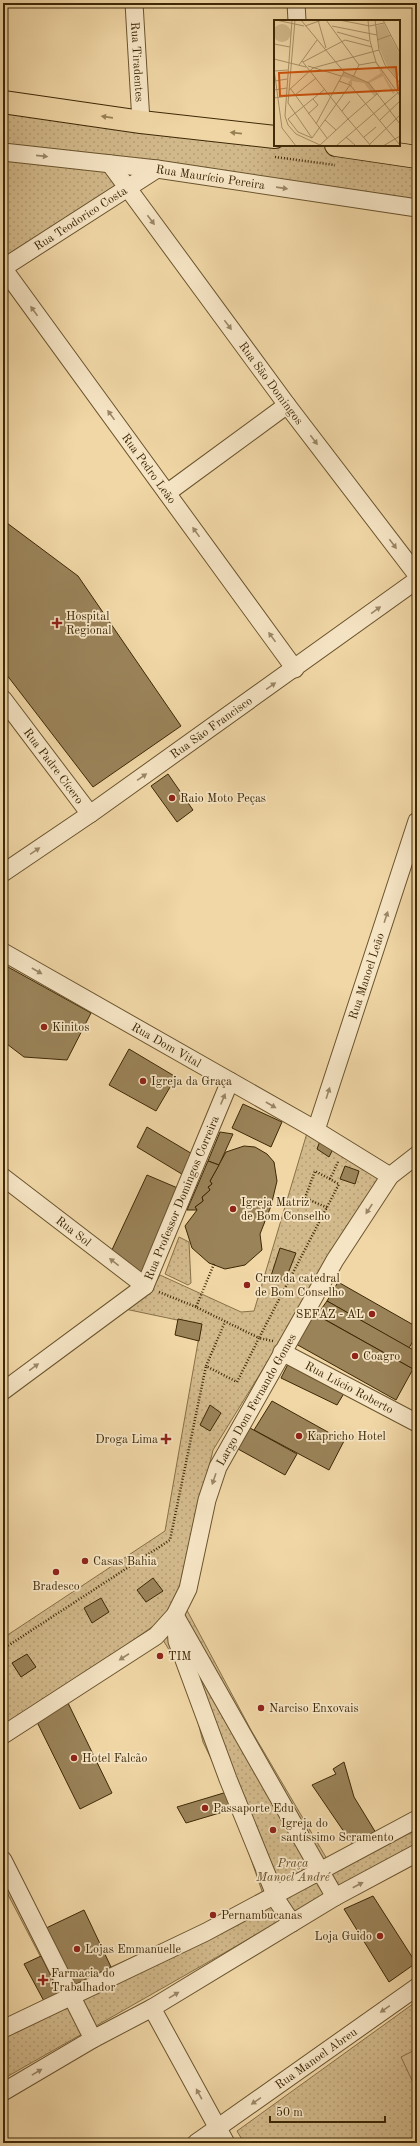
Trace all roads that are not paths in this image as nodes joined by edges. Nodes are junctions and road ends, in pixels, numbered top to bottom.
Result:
1 (134, 3) edge
2 (296, 3) edge
3 (297, 20) edge
4 (3, 102) edge
5 (141, 122) junction
6 (274, 137) edge
7 (343, 146) edge
8 (3, 152) edge
9 (417, 157) edge
10 (110, 164) junction
11 (157, 169) junction
12 (128, 189) junction
13 (417, 208) edge
14 (3, 268) edge
15 (288, 405) junction
16 (167, 492) junction
17 (417, 575) edge
18 (417, 580) edge
19 (295, 669) junction
20 (3, 699) edge
21 (90, 814) junction
22 (417, 821) edge
23 (3, 873) edge
24 (3, 952) edge
25 (230, 1081) junction
26 (316, 1130) junction
27 (417, 1155) edge
28 (390, 1176) junction
29 (3, 1177) edge
30 (145, 1286) junction
31 (284, 1348) junction
32 (3, 1391) edge
33 (417, 1423) edge
34 (175, 1615) junction
35 (3, 1735) edge
36 (417, 1819) edge
37 (417, 1853) edge
38 (3, 1860) edge
39 (321, 1871) junction
40 (275, 1896) junction
41 (335, 1897) junction
42 (292, 1923) junction
43 (417, 1987) edge
44 (70, 1996) junction
45 (152, 2008) junction
46 (3, 2029) edge
47 (93, 2039) junction
48 (3, 2092) edge
49 (218, 2128) junction
50 (196, 2143) edge
51 (226, 2143) edge

1 - 5 street, Rua Tiradentes
2 - 3 street
5 -> 4 main road
6 -> 5 main road
7 - 9 main road
8 -> 10 street, Rua Maurício Pereira
10 - 11 street, Rua Maurício Pereira
10 - 12 street, Rua São Domingos
11 - 12 street, Rua Teodorico Costa
11 -> 13 street, Rua Maurício Pereira
12 - 14 street, Rua Teodorico Costa
12 -> 15 street, Rua São Domingos
16 -> 14 street, Rua Pedro Leão
15 - 16 street
15 -> 17 street, Rua São Domingos
19 -> 16 street, Rua Pedro Leão
19 -> 18 street, Rua São Francisco
21 -> 19 street, Rua São Francisco
20 - 21 street, Rua Padre Cícero
23 -> 21 street, Rua São Francisco
26 -> 22 street, Rua Manoel Leão
24 -> 25 street, Rua Dom Vital
25 -> 26 street, Rua Dom Vital
30 -> 25 street, Rua Professor Domingos Correira
26 - 28 street, Rua Dom Vital
27 - 28 street, Largo Dom Fernando Gomes
28 -> 31 street, Largo Dom Fernando Gomes
30 -> 29 street, Rua Sol
32 -> 30 street, Rua Professor Domingos Correira
31 - 33 street, Rua Lúcio Roberto
31 -> 34 street, Largo Dom Fernando Gomes
34 -> 35 street, Largo Dom Fernando Gomes
34 - 39 street
34 - 40 street
36 - 39 street
41 -> 37 street
38 - 44 street
39 - 40 street
39 - 41 street
40 - 42 street
40 - 44 street
41 - 42 street
45 -> 42 street
43 -> 49 street, Rua Manoel Abreu
44 - 46 street
44 - 47 street
45 - 47 street
49 -> 45 street
48 -> 47 street
49 - 50 street, Rua Manoel Abreu
49 - 51 street

